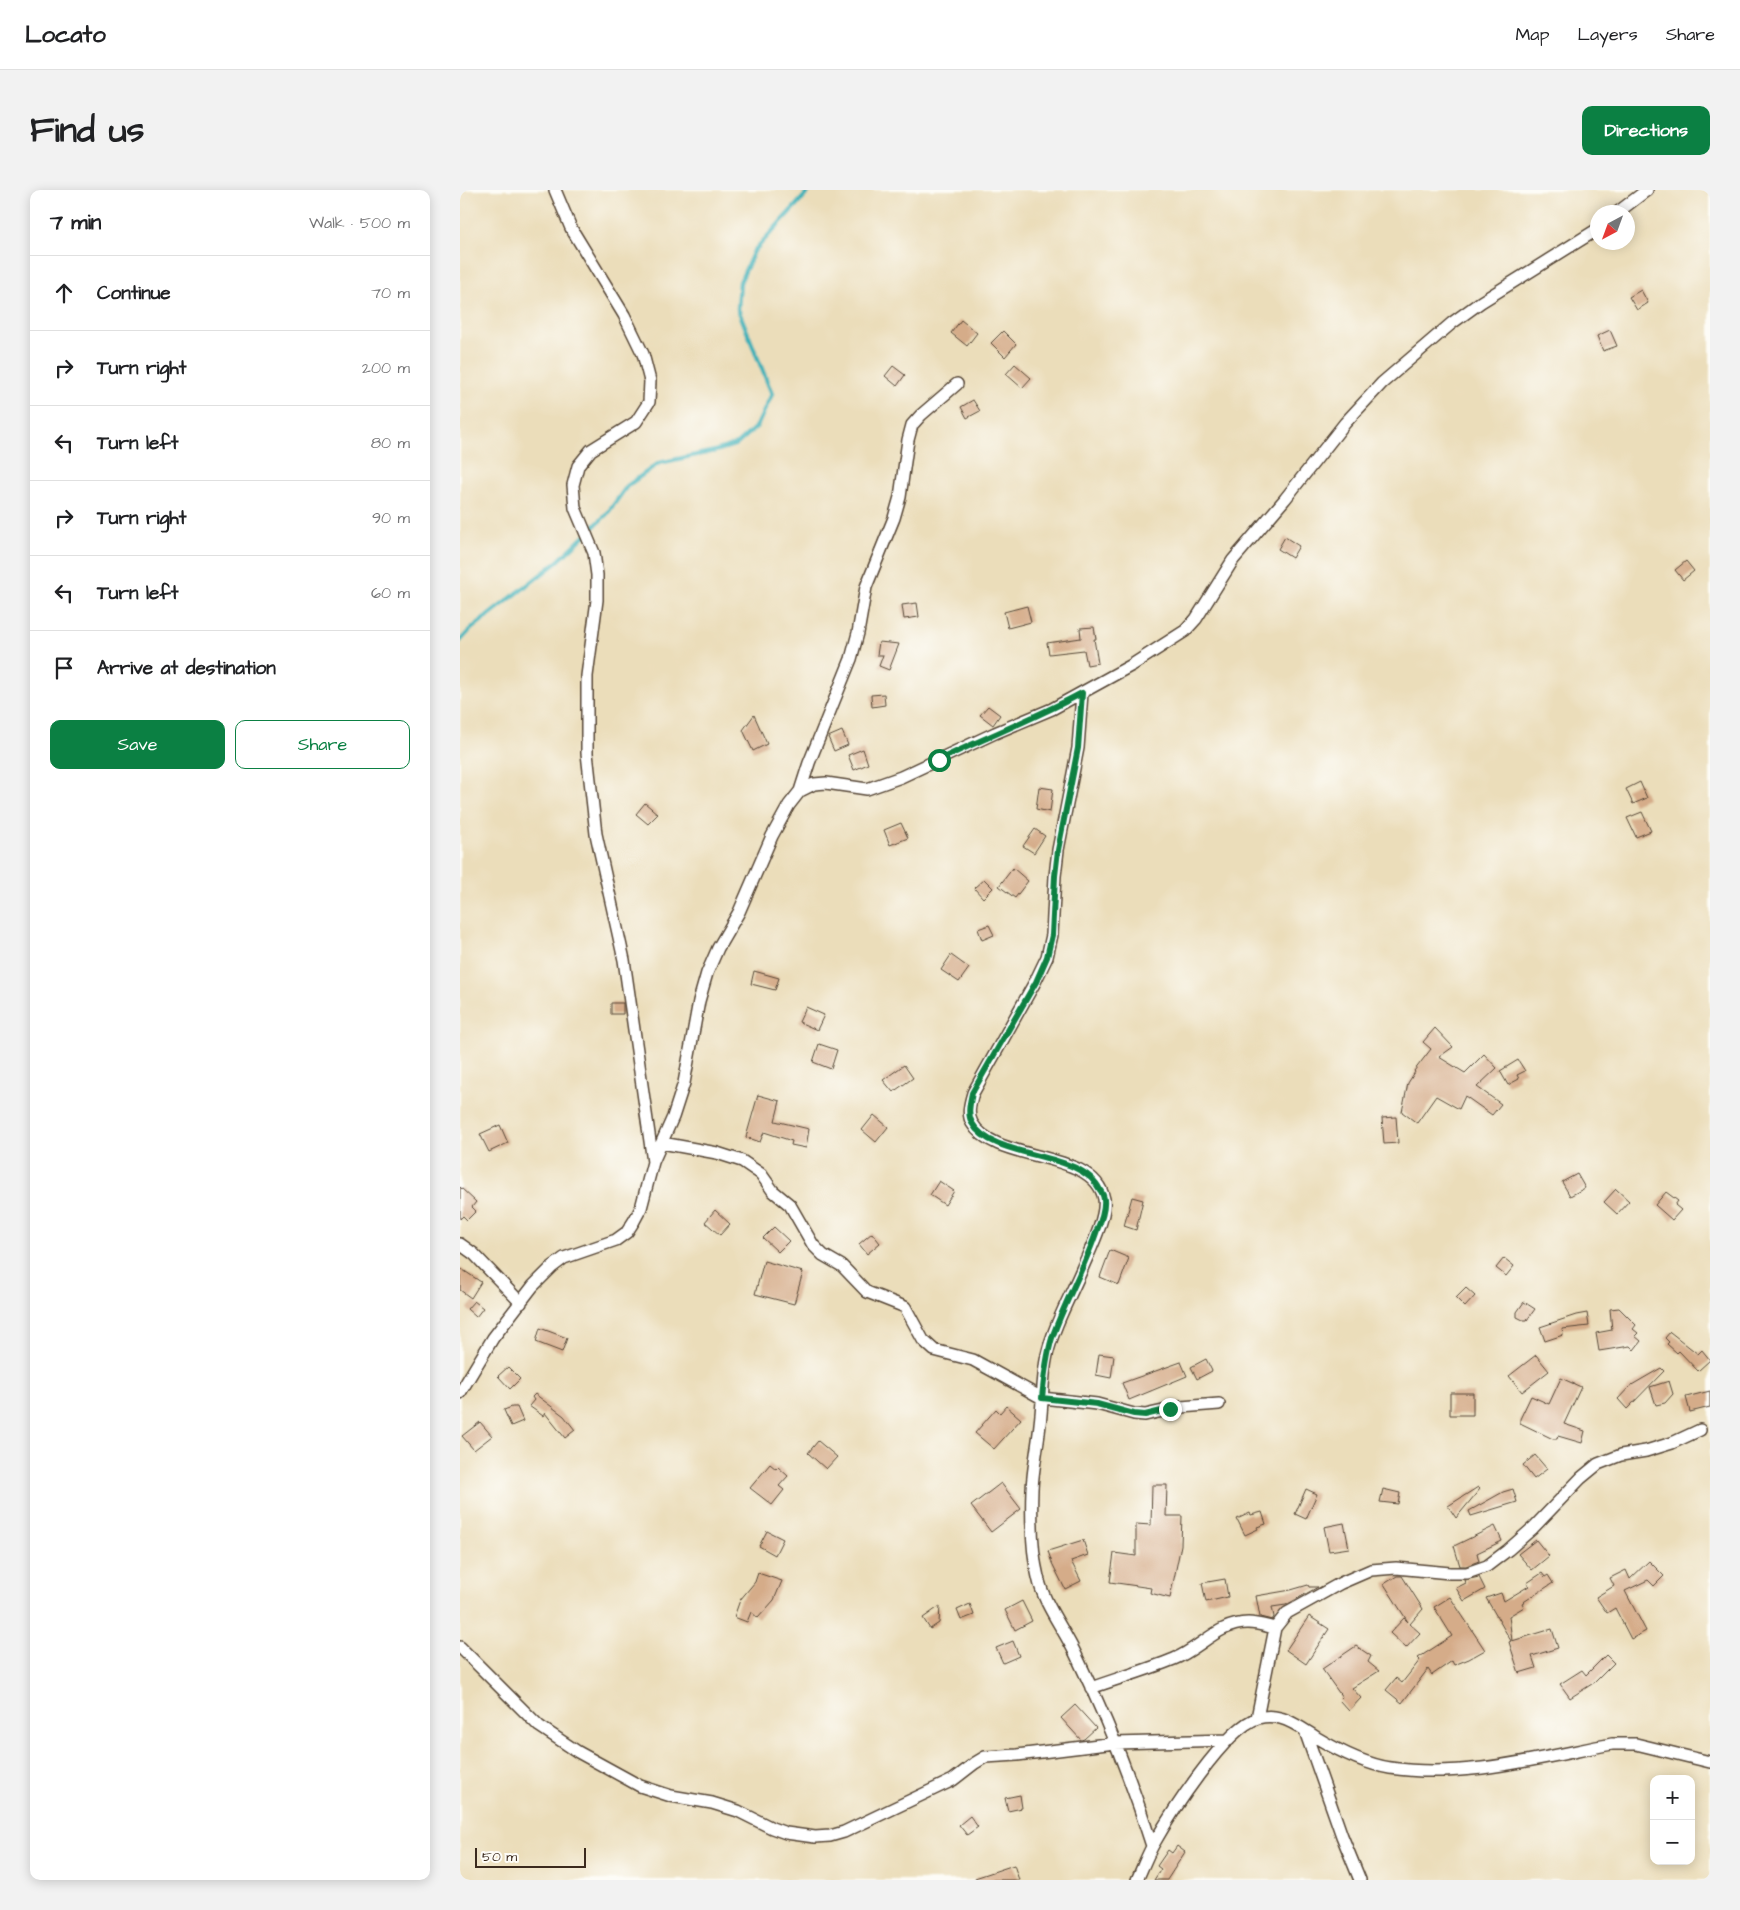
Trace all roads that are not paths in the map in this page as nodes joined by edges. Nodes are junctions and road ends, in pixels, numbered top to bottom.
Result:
1 (555, 190) edge
2 (1647, 190) edge
3 (1627, 205) edge
4 (1590, 234) edge
5 (958, 384) dead end
6 (1082, 693) junction
7 (800, 791) junction
8 (662, 1143) junction
9 (653, 1162) junction
10 (460, 1244) edge
11 (521, 1303) junction
12 (460, 1393) edge
13 (1042, 1398) junction
14 (1219, 1404) dead end
15 (1700, 1430) dead end
16 (1275, 1628) junction
17 (460, 1647) edge
18 (1091, 1688) junction
19 (1257, 1718) junction
20 (1305, 1731) junction
21 (1228, 1740) junction
22 (1115, 1743) junction
23 (1710, 1762) edge
24 (1152, 1846) junction
25 (1137, 1880) edge
26 (1360, 1880) edge

1 - 9 street
2 - 3 street
4 - 6 street
5 - 7 street
6 - 7 street
6 - 13 street
7 - 8 street
8 - 9 street
8 - 13 street
9 - 11 street
10 - 11 street
11 - 12 street
13 - 14 street
13 - 18 street
15 - 16 street
16 - 18 street
16 - 19 street
17 - 22 street
18 - 22 street
19 - 20 street
19 - 21 street
20 - 23 street
20 - 26 street
21 - 22 street
21 - 24 street
22 - 24 street
24 - 25 street

